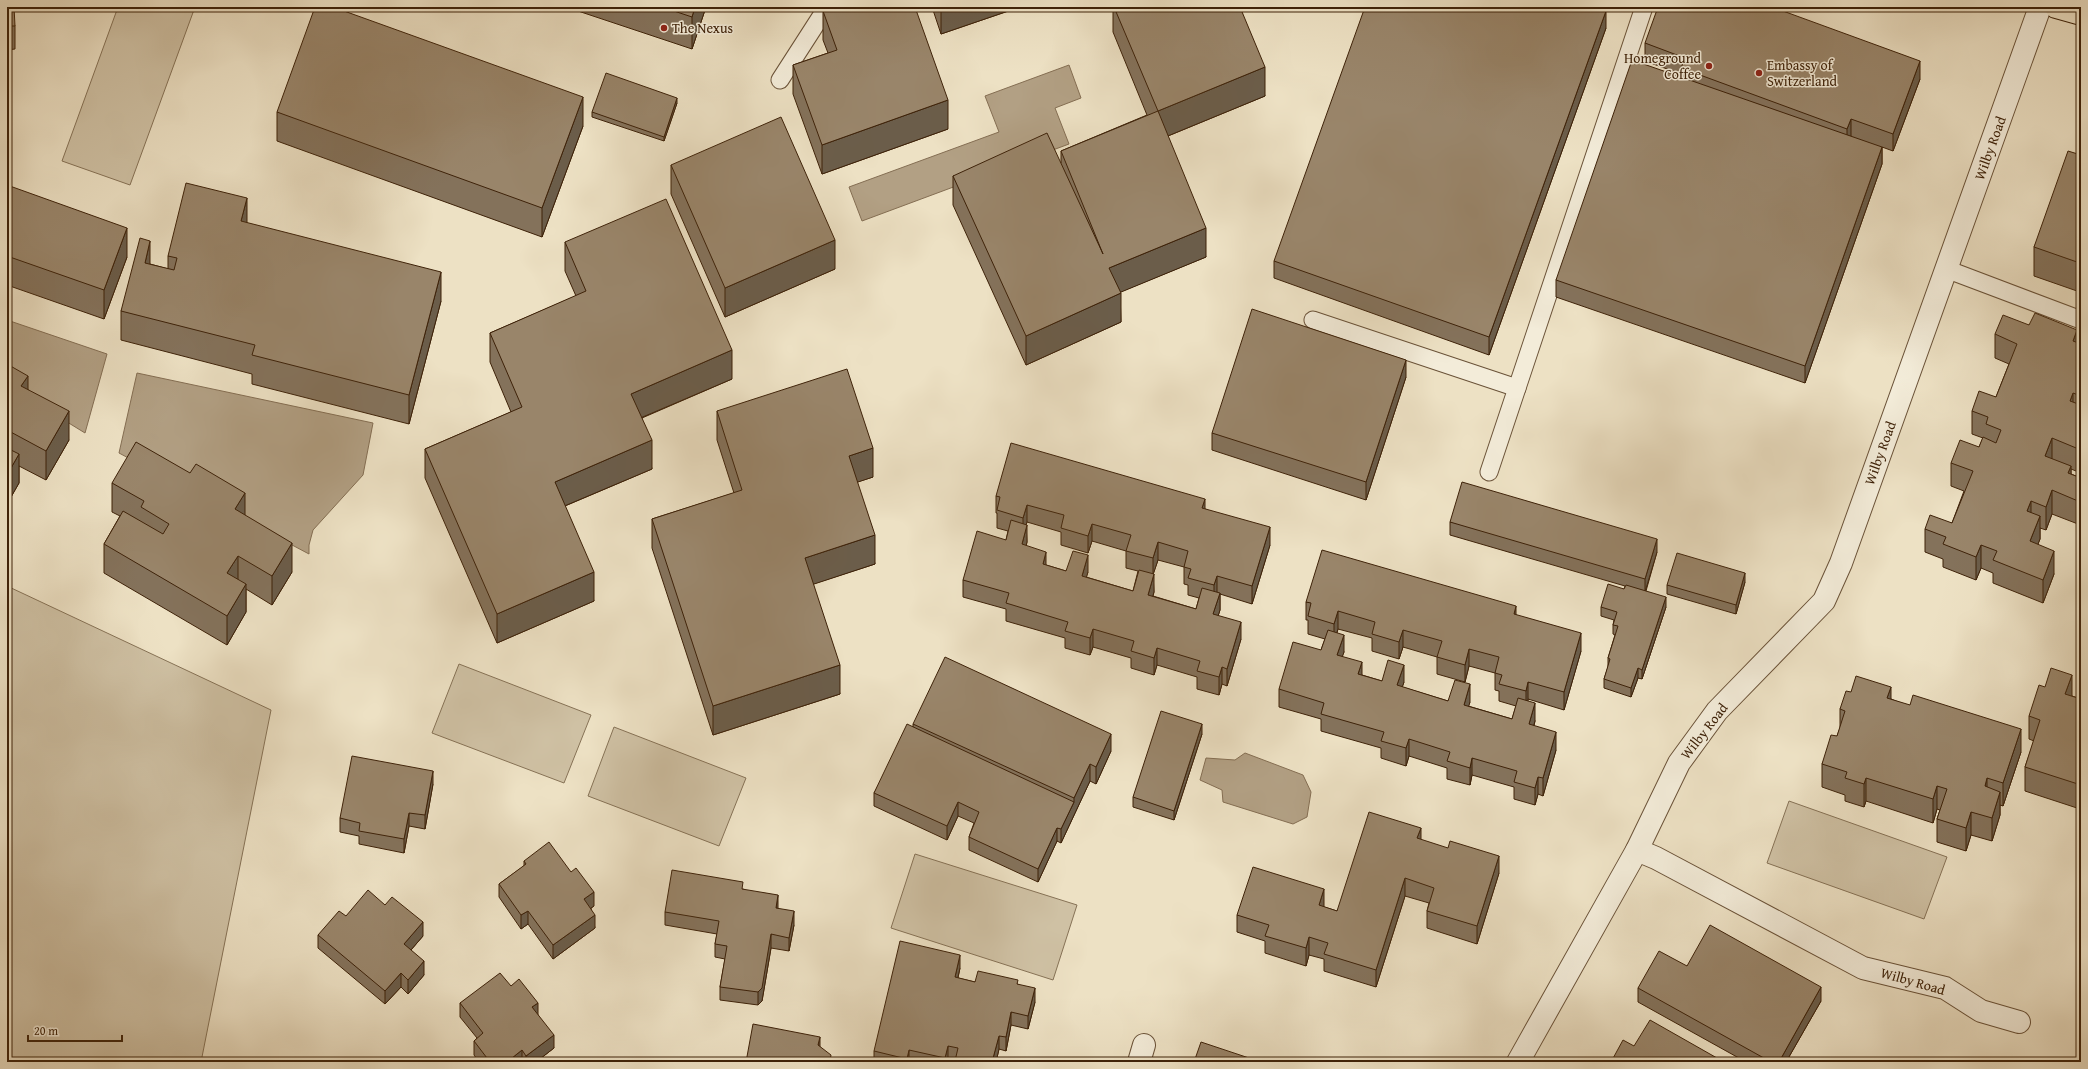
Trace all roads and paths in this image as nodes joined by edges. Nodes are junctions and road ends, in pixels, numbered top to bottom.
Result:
1 (827, 7) edge
2 (1644, 7) edge
3 (2040, 7) edge
4 (2056, 7) edge
5 (2081, 14) edge
6 (780, 80) dead end
7 (1946, 269) junction
8 (1313, 320) dead end
9 (2081, 320) edge
10 (1517, 388) junction
11 (1489, 472) dead end
12 (1636, 850) junction
13 (2020, 1022) dead end
14 (1518, 1062) edge

1 - 6 lane
2 - 10 lane
3 - 7 street, Wilby Road
4 - 5 highway
7 - 9 lane
7 - 12 street, Wilby Road
8 - 10 lane
10 - 11 lane
12 - 13 street, Wilby Road
12 - 14 street, Wilby Road

